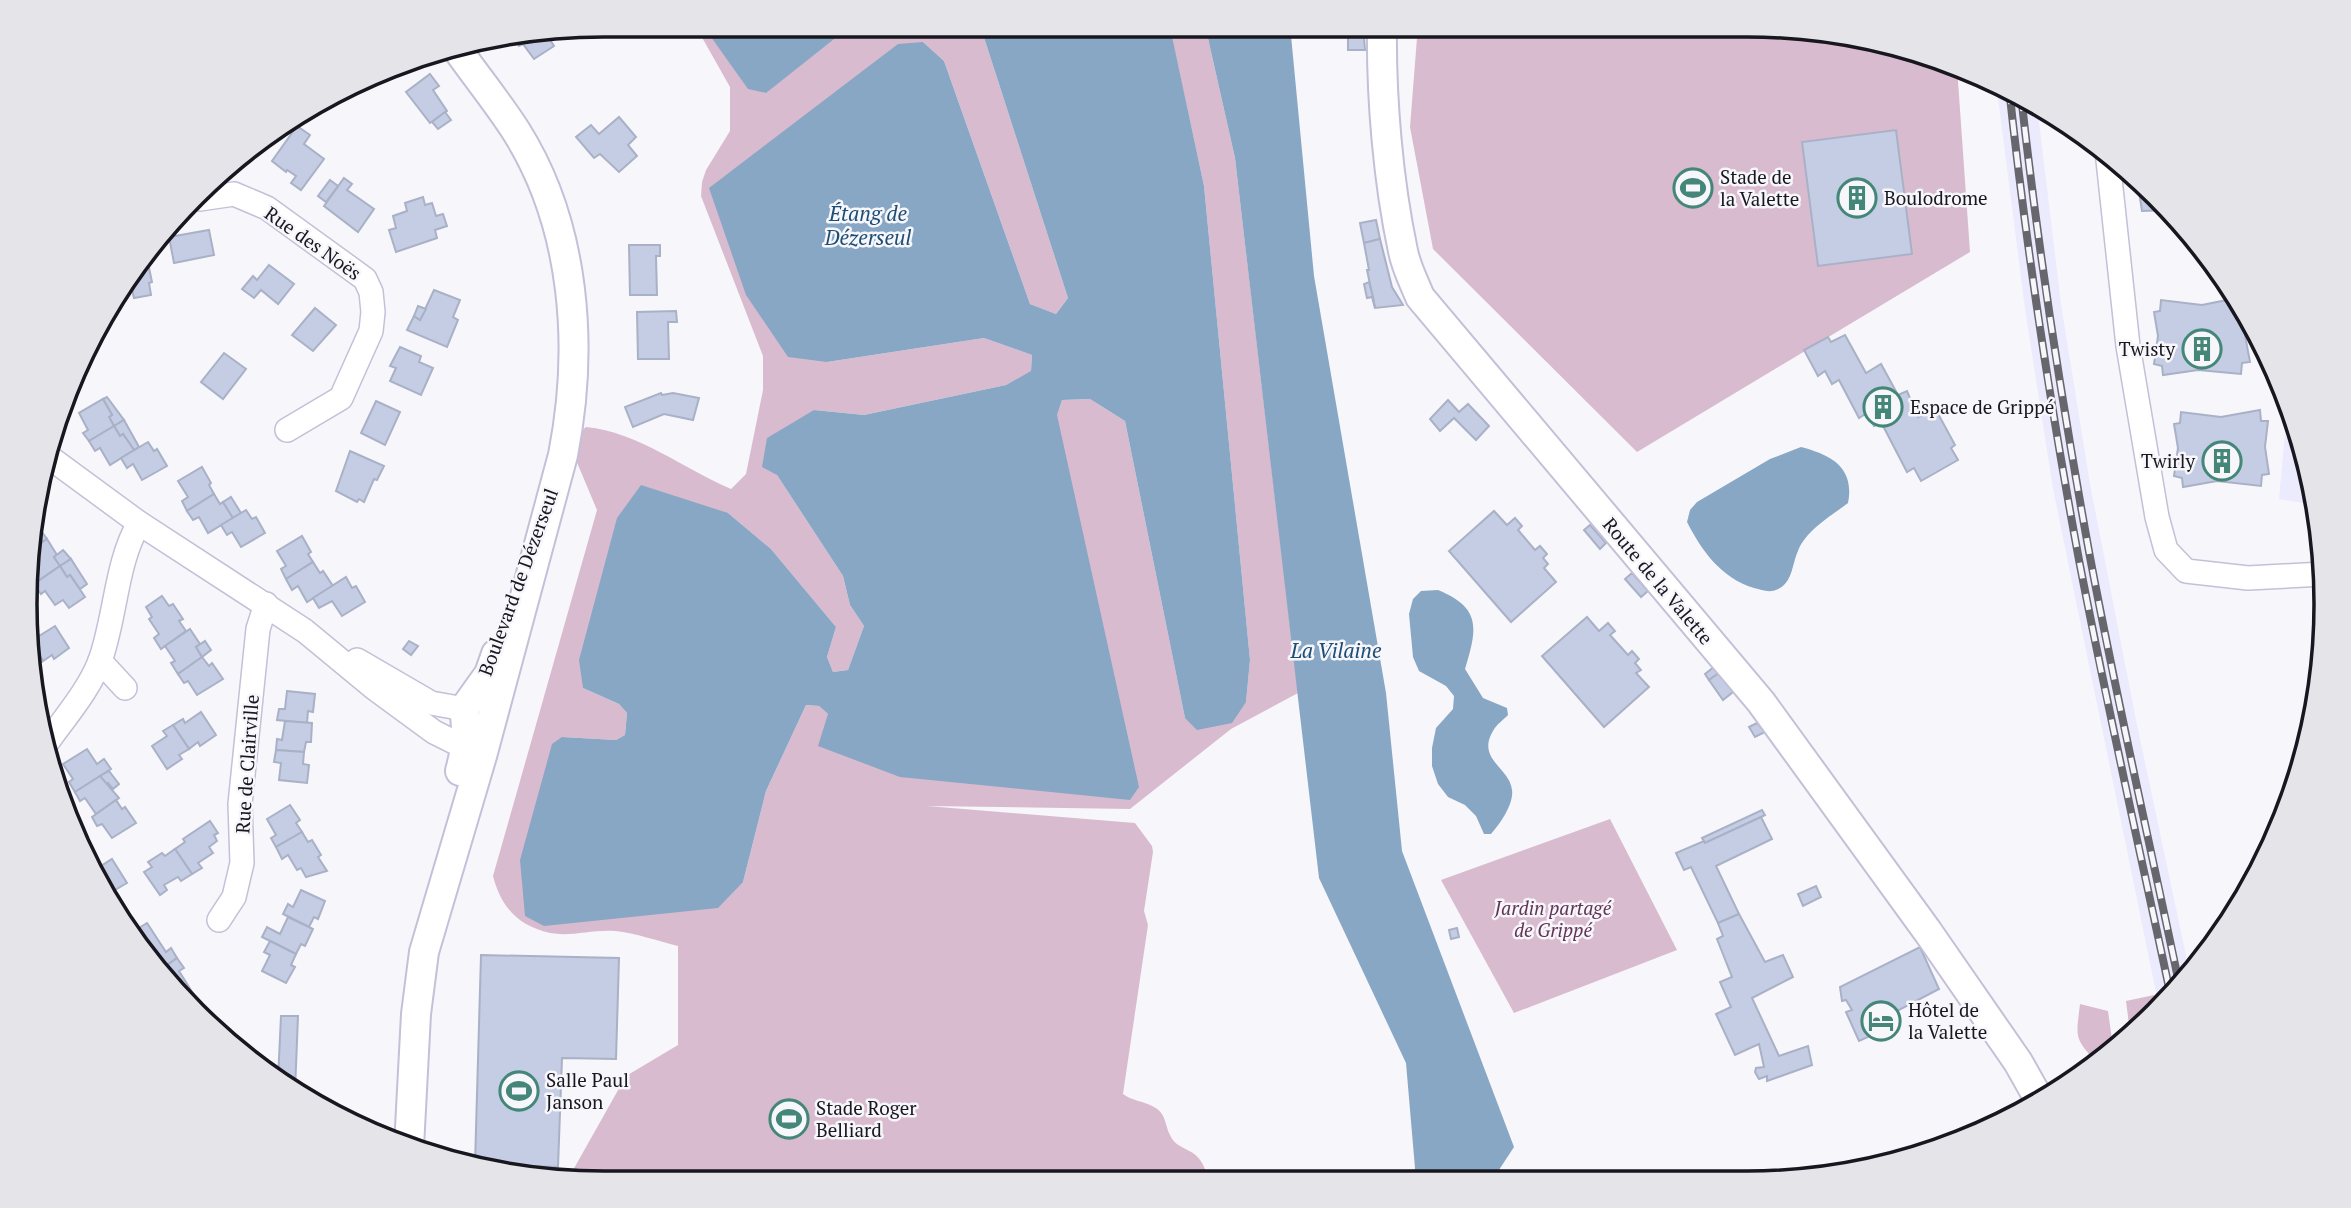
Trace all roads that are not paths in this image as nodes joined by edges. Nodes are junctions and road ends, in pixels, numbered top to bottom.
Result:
1 (1382, 37) edge
2 (461, 55) edge
3 (2108, 167) edge
4 (209, 198) edge
5 (286, 430) dead end
6 (563, 455) junction
7 (55, 462) edge
8 (139, 523) junction
9 (2313, 575) edge
10 (266, 604) junction
11 (305, 631) junction
12 (100, 661) junction
13 (125, 688) dead end
14 (464, 709) junction
15 (52, 734) edge
16 (474, 752) junction
17 (219, 920) dead end
18 (2035, 1092) edge
19 (410, 1137) edge

1 - 18 street, Route de la Valette
2 - 6 street, Boulevard de Dézerseul
3 - 9 street
4 - 5 street, Rue des Noës
6 - 14 street, Boulevard de Dézerseul
6 - 16 street, Boulevard de Dézerseul
7 - 8 street
8 - 10 street
8 - 12 street
10 - 11 street
10 - 17 street, Rue de Clairville
11 - 14 street
11 - 16 street
12 - 13 street
12 - 15 street
14 - 16 street, Boulevard de Dézerseul
16 - 19 street, Boulevard de Dézerseul

